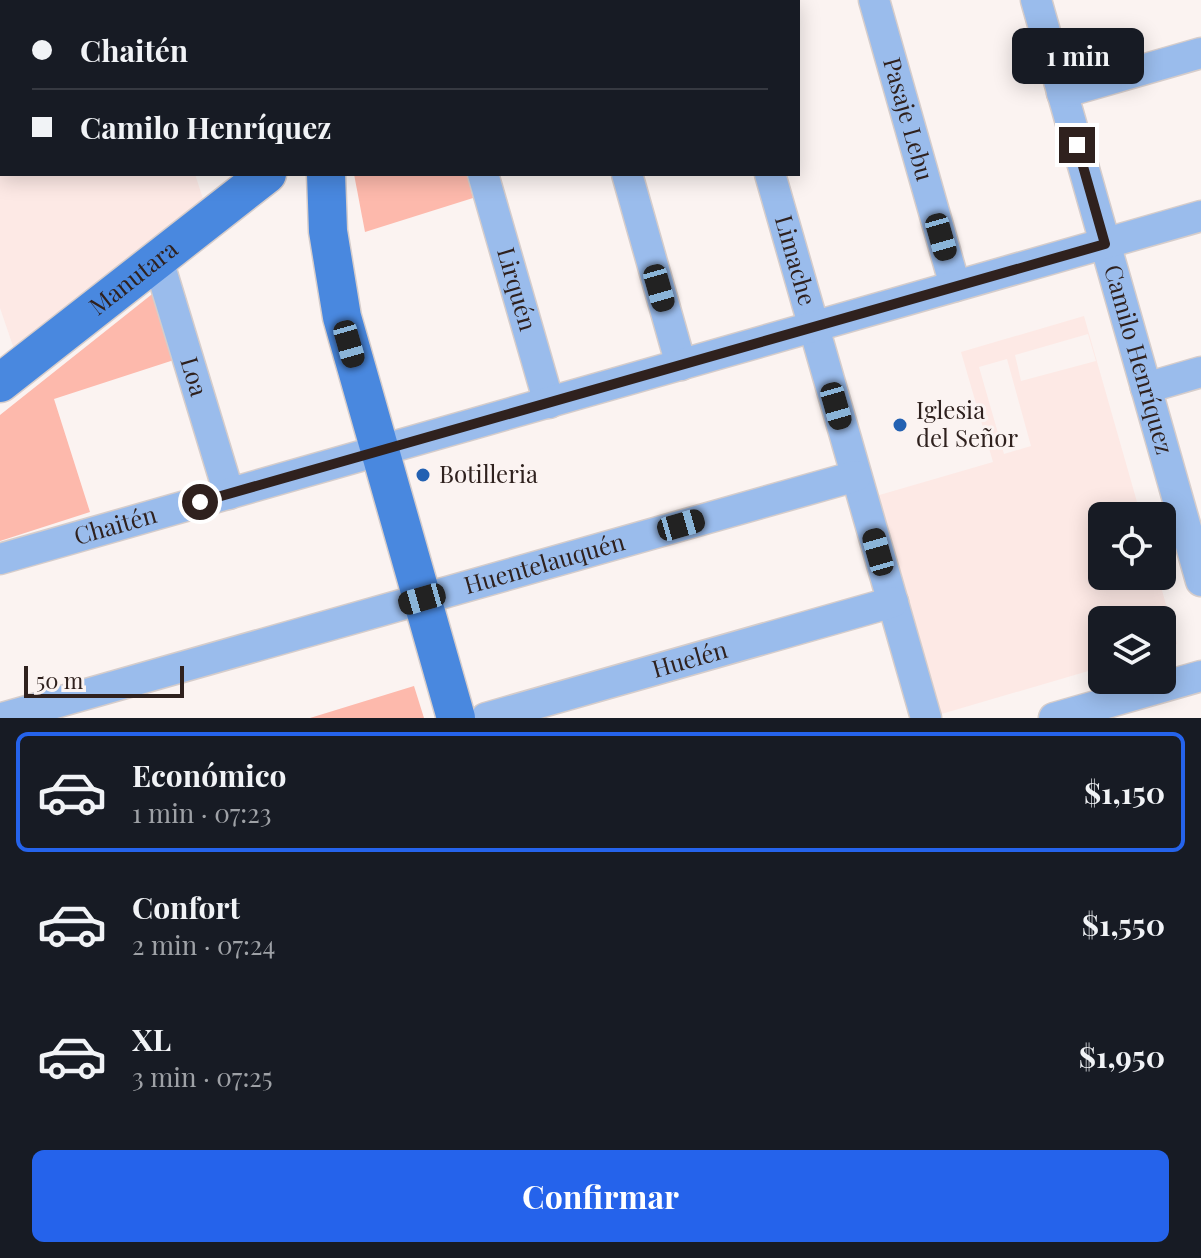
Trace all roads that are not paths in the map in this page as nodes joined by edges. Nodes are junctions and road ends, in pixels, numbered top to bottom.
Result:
1 (874, 0) edge
2 (1036, 0) edge
3 (1201, 53) edge
4 (1062, 93) junction
5 (264, 176) edge
6 (326, 176) edge
7 (484, 176) edge
8 (628, 176) edge
9 (771, 176) edge
10 (1201, 216) edge
11 (1105, 244) junction
12 (158, 260) junction
13 (955, 286) junction
14 (814, 327) junction
15 (681, 365) junction
16 (1201, 372) edge
17 (0, 383) edge
18 (1146, 388) junction
19 (549, 403) junction
20 (379, 451) junction
21 (856, 476) junction
22 (229, 494) junction
23 (1192, 515) edge
24 (0, 559) edge
25 (1201, 581) edge
26 (422, 599) junction
27 (893, 602) junction
28 (1201, 676) edge
29 (1070, 716) edge
30 (2, 718) edge
31 (456, 718) edge
32 (486, 718) edge
33 (926, 718) edge

1 - 13 street, Pasaje Lebu
2 - 4 street, Camilo Henríquez
3 - 4 street
4 - 11 street, Camilo Henríquez
5 - 12 main road, Manutara
6 - 20 main road
7 - 19 street, Lirquén
8 - 15 street
9 - 14 street, Limache
10 - 11 street, Chaitén
11 - 13 street, Chaitén
11 - 18 street, Camilo Henríquez
12 - 17 main road, Manutara
12 - 22 street, Loa
13 - 14 street, Chaitén
14 - 15 street, Chaitén
14 - 21 street, Limache
15 - 19 street, Chaitén
16 - 18 street
18 - 23 street, Camilo Henríquez
19 - 20 street, Chaitén
20 - 22 street, Chaitén
20 - 26 main road
21 - 26 street, Huentelauquén
21 - 27 street, Limache
22 - 24 street, Chaitén
23 - 25 street, Camilo Henríquez
26 - 30 street, Huentelauquén
26 - 31 main road
27 - 32 street, Huelén
27 - 33 street, Limache
28 - 29 street

